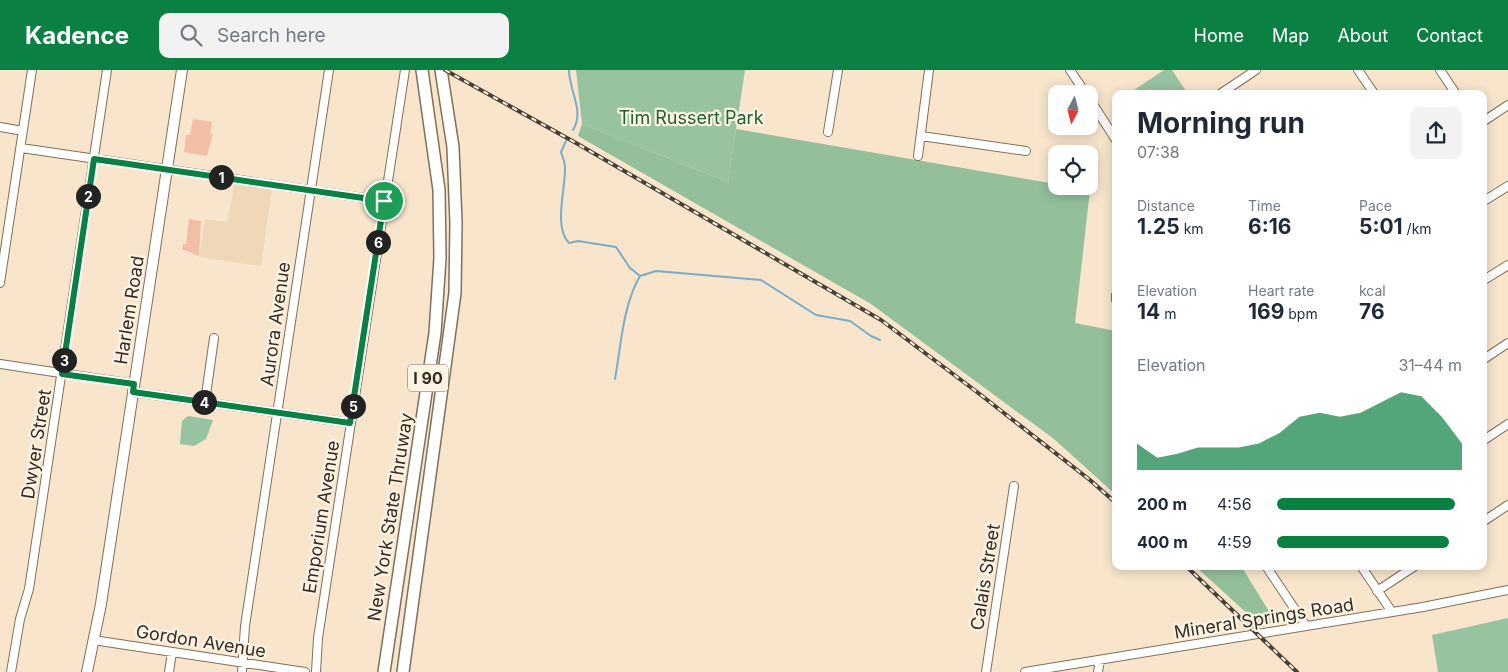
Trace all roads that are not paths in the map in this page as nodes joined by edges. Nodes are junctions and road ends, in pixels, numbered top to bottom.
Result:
1 (32, 70) edge
2 (107, 70) edge
3 (182, 70) edge
4 (329, 70) edge
5 (405, 70) edge
6 (422, 70) edge
7 (442, 70) edge
8 (838, 70) edge
9 (930, 70) edge
10 (1070, 70) edge
11 (1256, 70) edge
12 (1358, 70) edge
13 (1440, 70) edge
14 (1080, 85) edge
15 (1226, 90) edge
16 (1372, 90) edge
17 (1453, 90) edge
18 (1508, 105) edge
19 (1098, 112) edge
20 (1487, 118) edge
21 (0, 127) edge
22 (23, 131) junction
23 (828, 132) dead end
24 (1112, 134) edge
25 (921, 136) junction
26 (20, 148) junction
27 (1026, 151) dead end
28 (918, 156) dead end
29 (94, 159) junction
30 (167, 170) junction
31 (1508, 186) edge
32 (311, 190) junction
33 (1487, 200) edge
34 (384, 201) junction
35 (1508, 265) edge
36 (1487, 278) edge
37 (0, 284) edge
38 (214, 338) dead end
39 (1508, 343) edge
40 (1487, 357) edge
41 (0, 364) edge
42 (62, 374) junction
43 (134, 388) junction
44 (205, 402) junction
45 (277, 413) junction
46 (350, 423) junction
47 (1508, 424) edge
48 (1487, 438) edge
49 (1014, 486) dead end
50 (1508, 505) edge
51 (1487, 519) edge
52 (1269, 570) edge
53 (1364, 570) edge
54 (1409, 570) edge
55 (1507, 589) edge
56 (1378, 591) junction
57 (1392, 612) junction
58 (1306, 626) junction
59 (93, 640) junction
60 (172, 652) junction
61 (1100, 660) junction
62 (244, 662) junction
63 (1034, 671) edge
64 (11, 672) edge
65 (87, 672) edge
66 (169, 672) edge
67 (242, 672) edge
68 (305, 672) edge
69 (316, 672) edge
70 (384, 672) edge
71 (403, 672) edge
72 (986, 672) edge
73 (1025, 672) edge
74 (1098, 672) edge

1 - 22 street
2 - 29 street, Dwyer Street
3 - 30 main road, Harlem Road
4 - 32 street, Aurora Avenue
5 - 34 street, Emporium Avenue
6 - 70 highway, New York State Thruway / I 90
7 - 71 highway, New York State Thruway / I 90
8 - 23 street
9 - 25 street
10 - 14 street
11 - 15 street
12 - 16 street
13 - 17 street
18 - 20 street
19 - 24 street
21 - 22 street
22 - 26 street
25 - 27 street
25 - 28 street
26 - 29 street
26 - 37 street
29 - 30 street
29 - 42 street, Dwyer Street
30 - 32 street
30 - 43 main road, Harlem Road
31 - 33 street
32 - 34 street
32 - 45 street, Aurora Avenue
34 - 46 street, Emporium Avenue
35 - 36 street
38 - 44 street
39 - 40 street
41 - 42 street
42 - 43 street
42 - 64 street, Dwyer Street
43 - 44 street
43 - 59 main road, Harlem Road
44 - 45 street
45 - 46 street
45 - 62 street, Aurora Avenue
46 - 69 street, Emporium Avenue
47 - 48 street
49 - 72 street, Calais Street
50 - 51 street
52 - 58 street
53 - 56 street
54 - 56 street
55 - 57 street, Mineral Springs Road
56 - 57 street
57 - 58 street, Mineral Springs Road
58 - 61 street, Mineral Springs Road
59 - 60 street, Gordon Avenue
59 - 65 main road, Harlem Road
60 - 62 street, Gordon Avenue
60 - 66 street
61 - 63 street, Mineral Springs Road
61 - 74 street
62 - 67 street, Aurora Avenue
62 - 68 street, Gordon Avenue
63 - 73 street, Mineral Springs Road

